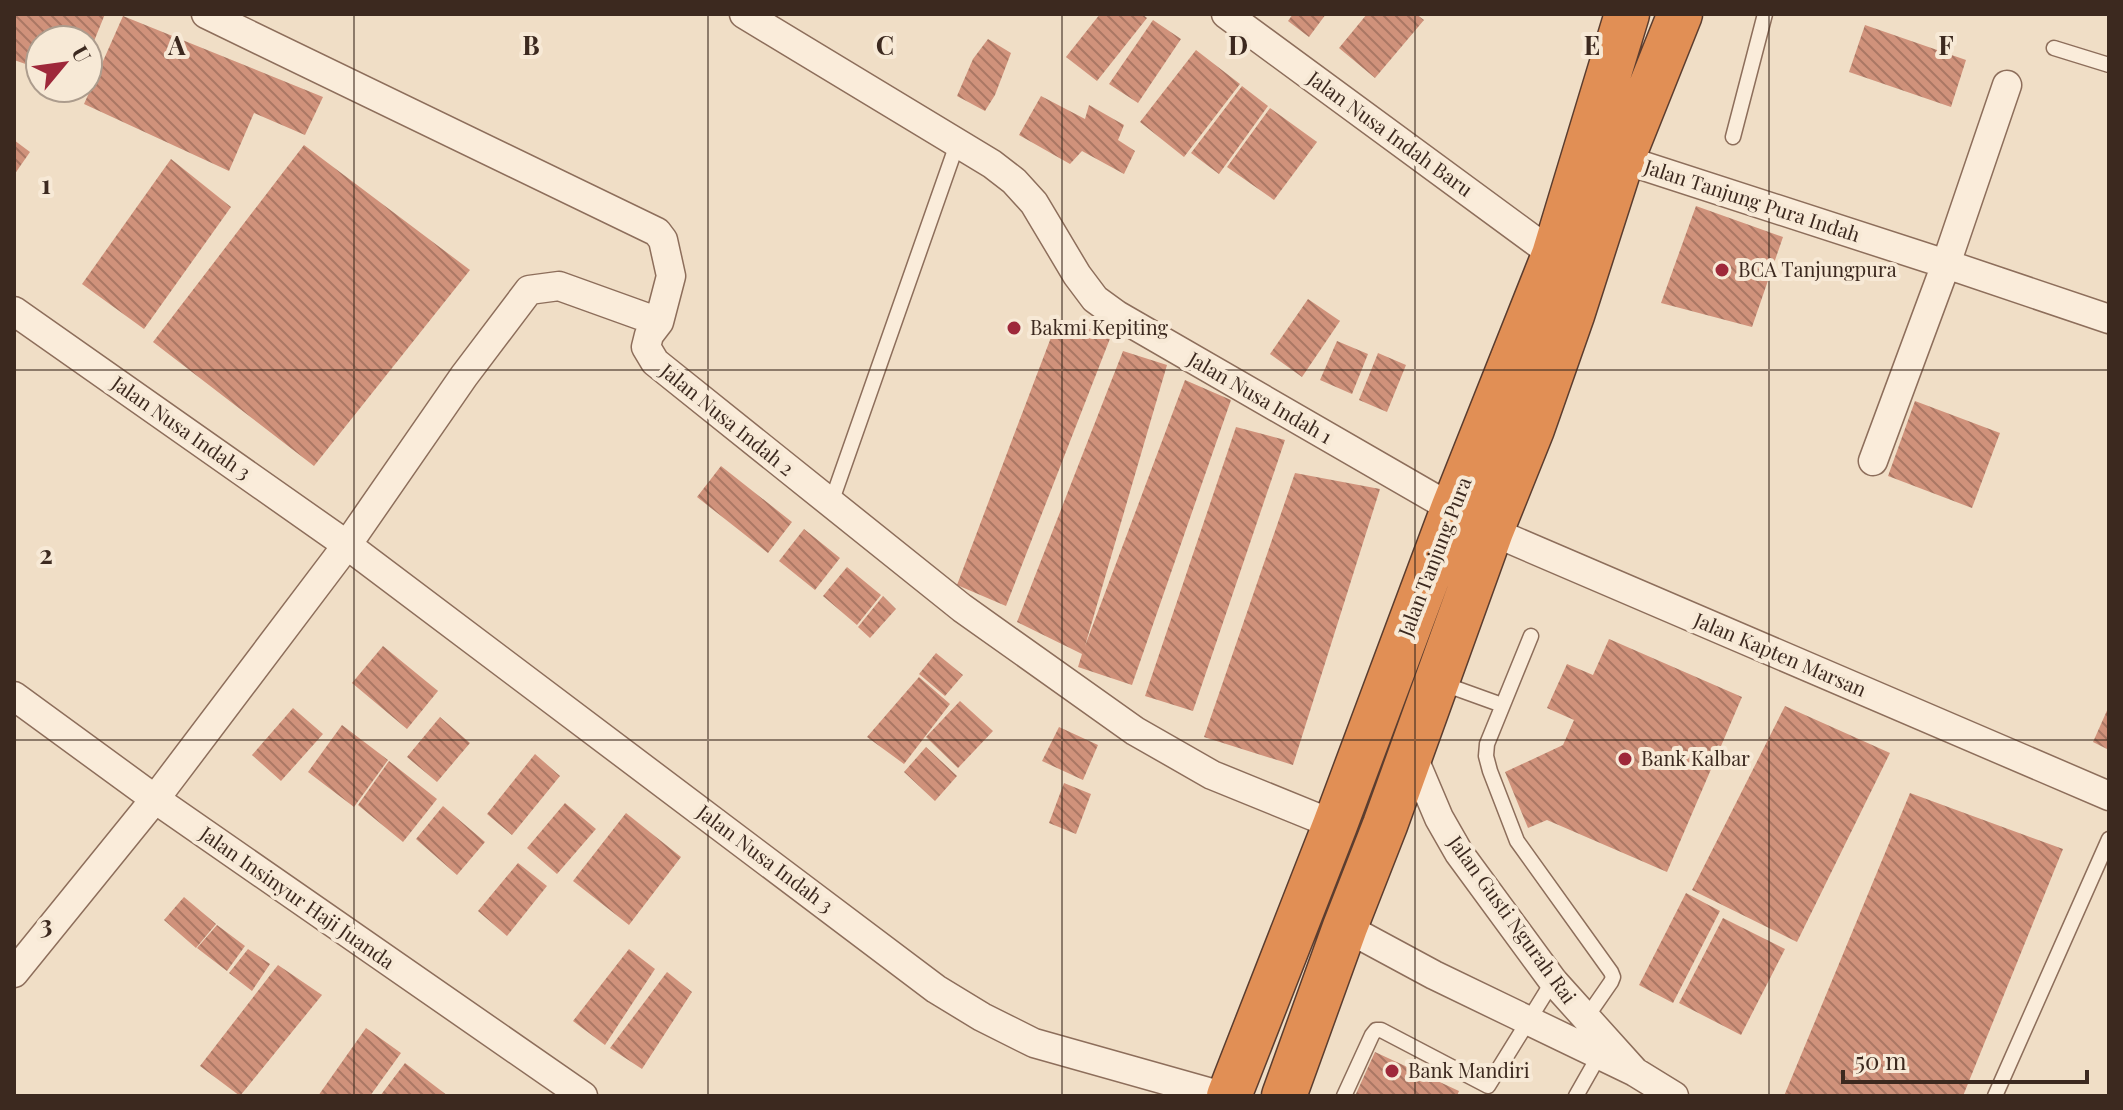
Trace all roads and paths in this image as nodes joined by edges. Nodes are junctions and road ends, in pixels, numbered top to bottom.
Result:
1 (206, 14) edge
2 (744, 14) edge
3 (1226, 14) edge
4 (1627, 14) edge
5 (1680, 14) edge
6 (1765, 14) edge
7 (2054, 48) dead end
8 (2109, 65) edge
9 (2007, 85) dead end
10 (1733, 137) dead end
11 (957, 144) junction
12 (1622, 159) junction
13 (1554, 255) junction
14 (1946, 264) junction
15 (14, 311) edge
16 (2109, 319) edge
17 (659, 322) junction
18 (1873, 461) dead end
19 (831, 503) junction
20 (1453, 509) junction
21 (1491, 531) junction
22 (347, 545) junction
23 (1531, 636) dead end
24 (1437, 681) junction
25 (14, 696) edge
26 (1502, 705) junction
27 (1411, 752) junction
28 (2109, 796) edge
29 (155, 799) junction
30 (1335, 825) junction
31 (2109, 839) edge
32 (1345, 927) junction
33 (14, 973) edge
34 (1553, 981) junction
35 (1528, 1021) junction
36 (1578, 1029) junction
37 (1603, 1048) junction
38 (583, 1096) edge
39 (1222, 1096) edge
40 (1229, 1096) edge
41 (1284, 1096) edge
42 (1344, 1096) edge
43 (1576, 1096) edge
44 (1674, 1096) edge
45 (1995, 1096) edge

1 - 17 street, Jalan Nusa Indah 2
2 - 11 street, Jalan Nusa Indah 1
3 - 13 street, Jalan Nusa Indah Baru
4 - 13 highway, Jalan Tanjung Pura
5 - 12 highway
6 - 10 lane
7 - 8 lane
9 - 14 street
11 - 19 lane
11 - 20 street, Jalan Nusa Indah 1
12 - 14 street, Jalan Tanjung Pura Indah
12 - 21 highway
13 - 20 highway, Jalan Tanjung Pura
14 - 16 street, Jalan Tanjung Pura Indah
14 - 18 street
15 - 22 street, Jalan Nusa Indah 3
17 - 19 street, Jalan Nusa Indah 2
17 - 22 street
19 - 30 street, Jalan Nusa Indah 2
20 - 21 street, Jalan Kapten Marsan
20 - 30 highway, Jalan Tanjung Pura
21 - 24 highway
21 - 28 street, Jalan Kapten Marsan
22 - 29 street
22 - 39 street, Jalan Nusa Indah 3
23 - 26 lane
24 - 26 lane
24 - 27 highway
25 - 29 street, Jalan Insinyur Haji Juanda
26 - 36 lane
27 - 32 highway
27 - 34 street, Jalan Gusti Ngurah Rai
29 - 33 street
29 - 38 street, Jalan Insinyur Haji Juanda
30 - 40 highway, Jalan Tanjung Pura
31 - 45 lane
32 - 35 street, Jalan Gusti Ngurah Rai
32 - 41 highway
34 - 35 lane
34 - 36 street, Jalan Gusti Ngurah Rai
35 - 36 street, Jalan Gusti Ngurah Rai
35 - 42 lane
36 - 37 street, Jalan Gusti Ngurah Rai
37 - 43 lane
37 - 44 street, Jalan Gusti Ngurah Rai

